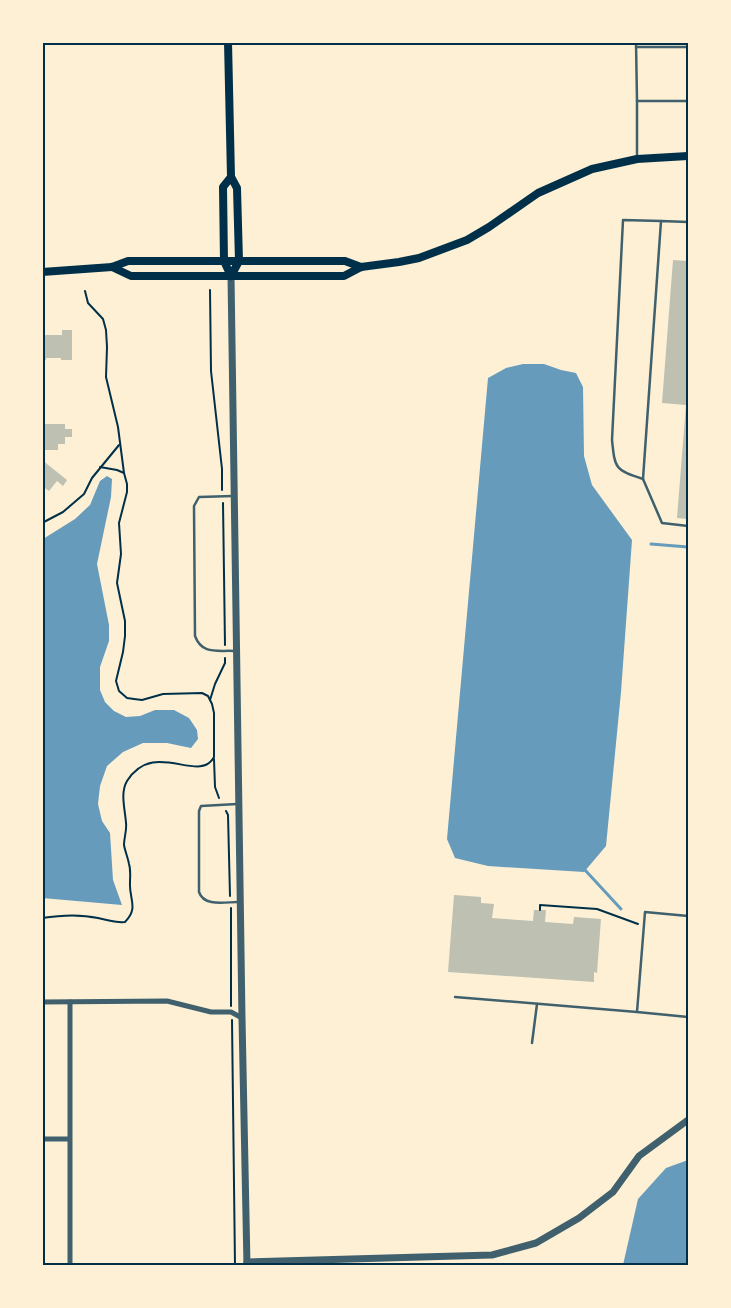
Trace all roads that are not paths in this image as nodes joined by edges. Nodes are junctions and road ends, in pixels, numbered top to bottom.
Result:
1 (228, 42) edge
2 (636, 44) edge
3 (688, 46) edge
4 (688, 101) edge
5 (637, 102) junction
6 (688, 156) edge
7 (637, 159) junction
8 (231, 177) junction
9 (661, 221) junction
10 (688, 222) edge
11 (224, 261) junction
12 (239, 261) junction
13 (112, 267) junction
14 (361, 267) junction
15 (43, 272) edge
16 (231, 276) junction
17 (42, 302) edge
18 (643, 479) junction
19 (234, 496) junction
20 (688, 526) edge
21 (236, 651) junction
22 (238, 804) junction
23 (240, 902) junction
24 (688, 916) edge
25 (455, 997) dead end
26 (42, 1002) edge
27 (70, 1002) junction
28 (537, 1004) junction
29 (637, 1012) junction
30 (688, 1017) edge
31 (242, 1018) junction
32 (532, 1043) dead end
33 (688, 1120) edge
34 (42, 1139) edge
35 (69, 1139) junction
36 (247, 1264) edge
37 (70, 1266) edge

1 - 8 main road
2 - 3 lane
2 - 5 lane
4 - 5 lane
5 - 7 lane
6 - 7 main road
7 - 14 main road
8 - 11 main road
8 - 12 main road
9 - 10 lane
9 - 18 lane
9 - 18 lane
11 - 12 main road
11 - 13 main road
11 - 16 main road
12 - 14 main road
12 - 16 main road
13 - 15 main road
13 - 16 main road
14 - 16 main road
15 - 17 lane
16 - 19 street
18 - 20 lane
19 - 21 street
19 - 21 lane
21 - 22 street
22 - 23 street
22 - 23 lane
23 - 31 street
24 - 29 lane
25 - 28 lane
26 - 27 street
27 - 31 street
27 - 35 street
28 - 29 lane
28 - 32 lane
29 - 30 lane
31 - 36 street
33 - 36 street
34 - 35 street
35 - 37 street

